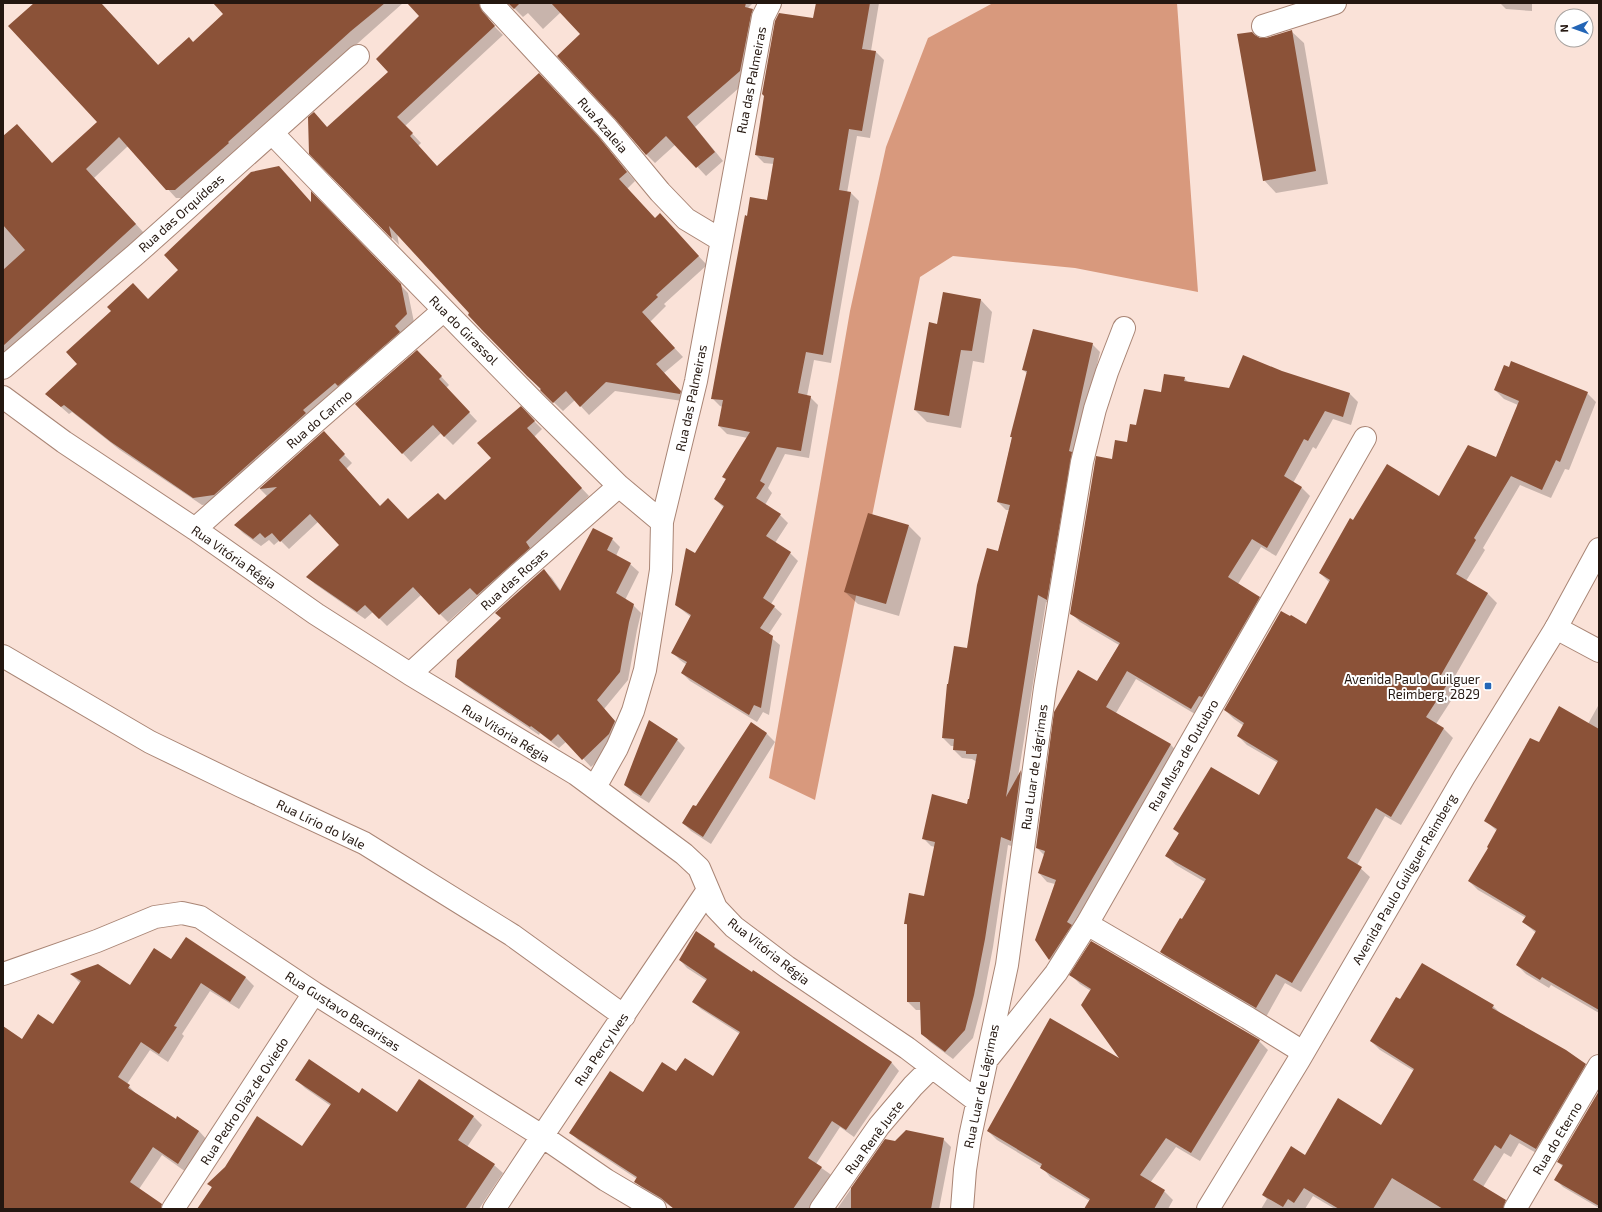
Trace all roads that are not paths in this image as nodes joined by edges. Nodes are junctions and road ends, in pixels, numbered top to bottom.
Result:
1 (491, 3) edge
2 (770, 3) edge
3 (1335, 3) edge
4 (1263, 26) dead end
5 (358, 56) dead end
6 (272, 133) junction
7 (721, 240) junction
8 (444, 310) junction
9 (1124, 328) dead end
10 (3, 368) edge
11 (3, 397) edge
12 (1365, 438) dead end
13 (619, 486) junction
14 (662, 522) junction
15 (195, 530) junction
16 (1599, 549) edge
17 (1556, 628) junction
18 (1599, 651) edge
19 (3, 656) edge
20 (410, 674) junction
21 (595, 787) junction
22 (708, 890) junction
23 (1087, 924) junction
24 (5, 972) edge
25 (314, 993) junction
26 (624, 1016) junction
27 (1303, 1052) junction
28 (986, 1062) junction
29 (1599, 1066) edge
30 (931, 1068) junction
31 (977, 1101) junction
32 (542, 1136) junction
33 (173, 1209) edge
34 (494, 1209) edge
35 (655, 1209) edge
36 (821, 1209) edge
37 (962, 1209) edge
38 (1208, 1209) edge
39 (1515, 1209) edge

1 - 7 street, Rua Azaleia
2 - 7 street, Rua das Palmeiras
3 - 4 street
5 - 6 street, Rua das Orquídeas
6 - 8 street, Rua do Girassol
6 - 10 street, Rua das Orquídeas
7 - 14 street, Rua das Palmeiras
8 - 13 street, Rua do Girassol
8 - 15 street, Rua do Carmo
9 - 28 street, Rua Luar de Lágrimas
11 - 15 street, Rua Vitória Régia
12 - 23 street, Rua Musa de Outubro
13 - 14 street, Rua do Girassol
13 - 20 street, Rua das Rosas
14 - 21 street, Rua das Palmeiras
15 - 20 street, Rua Vitória Régia
16 - 17 street, Avenida Paulo Guilguer Reimberg
17 - 18 street
17 - 27 street, Avenida Paulo Guilguer Reimberg
19 - 26 street, Rua Lírio do Vale
20 - 21 street, Rua Vitória Régia
21 - 22 street, Rua Vitória Régia
22 - 26 street, Rua Percy Ives
22 - 30 street, Rua Vitória Régia
23 - 27 street
23 - 28 street, Rua Musa de Outubro
24 - 25 street, Rua Gustavo Bacarisas
25 - 32 street, Rua Gustavo Bacarisas
25 - 33 street, Rua Pedro Diaz de Oviedo
26 - 32 street, Rua Percy Ives
27 - 38 street, Avenida Paulo Guilguer Reimberg
28 - 31 street, Rua Luar de Lágrimas
29 - 39 street, Rua do Eterno
30 - 31 street, Rua Vitória Régia
30 - 36 street, Rua Renê Juste
31 - 37 street, Rua Luar de Lágrimas
32 - 34 street, Rua Percy Ives
32 - 35 street, Rua Gustavo Bacarisas

